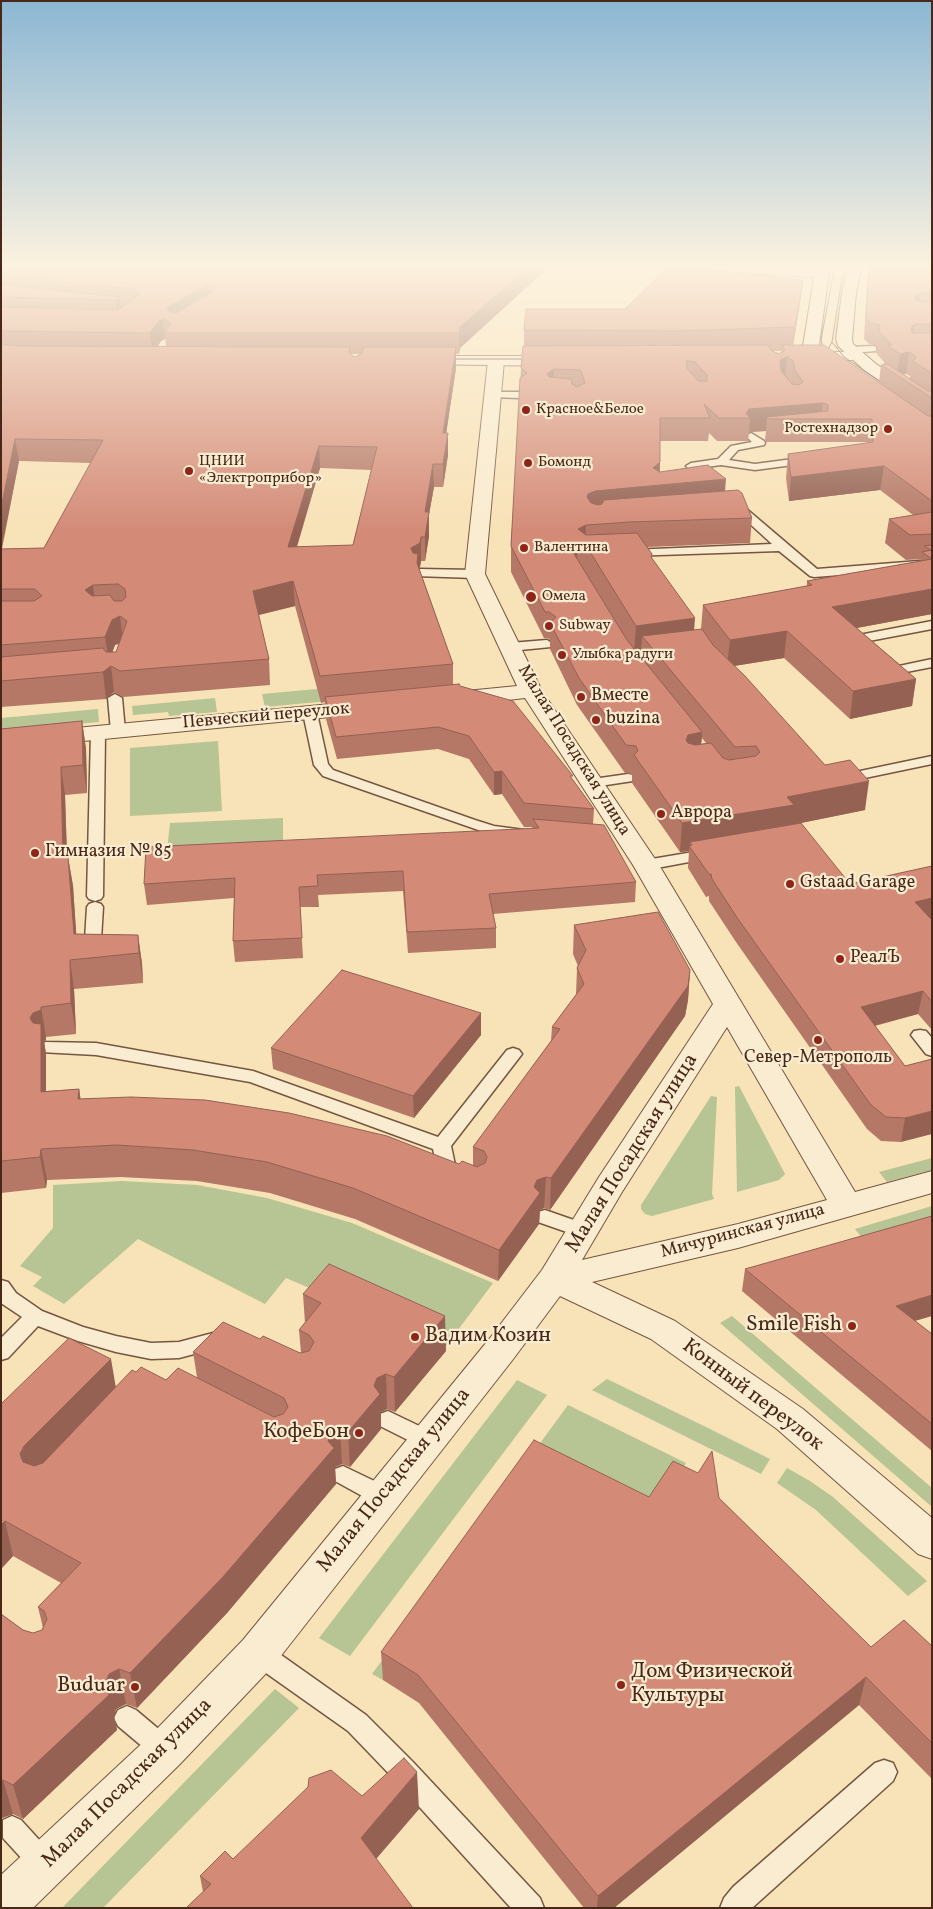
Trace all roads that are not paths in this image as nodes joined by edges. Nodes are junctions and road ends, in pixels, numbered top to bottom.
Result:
1 (818, 354) edge
2 (846, 354) edge
3 (854, 354) edge
4 (822, 358) junction
5 (786, 360) edge
6 (406, 361) edge
7 (496, 361) junction
8 (576, 361) edge
9 (853, 380) edge
10 (493, 395) junction
11 (520, 395) edge
12 (932, 408) edge
13 (771, 434) edge
14 (819, 458) edge
15 (721, 462) junction
16 (691, 486) edge
17 (733, 507) edge
18 (782, 547) junction
19 (619, 554) edge
20 (932, 564) edge
21 (419, 573) edge
22 (475, 574) junction
23 (932, 625) edge
24 (547, 644) edge
25 (510, 647) junction
26 (932, 663) edge
27 (531, 691) junction
28 (115, 698) edge
29 (437, 701) edge
30 (384, 706) edge
31 (310, 713) junction
32 (108, 732) junction
33 (1, 742) edge
34 (932, 760) edge
35 (628, 778) edge
36 (829, 781) edge
37 (593, 783) junction
38 (534, 834) edge
39 (730, 850) edge
40 (646, 865) junction
41 (95, 901) joint
42 (92, 956) edge
43 (727, 1005) junction
44 (920, 1035) dead end
45 (46, 1048) dead end
46 (932, 1050) edge
47 (513, 1054) dead end
48 (442, 1145) junction
49 (932, 1182) edge
50 (467, 1185) edge
51 (846, 1205) junction
52 (545, 1217) dead end
53 (584, 1230) junction
54 (554, 1279) junction
55 (1, 1287) edge
56 (35, 1316) junction
57 (242, 1347) edge
58 (1, 1352) edge
59 (388, 1420) dead end
60 (428, 1440) junction
61 (343, 1475) dead end
62 (383, 1496) junction
63 (932, 1542) edge
64 (258, 1654) junction
65 (127, 1718) dead end
66 (165, 1750) junction
67 (884, 1772) dead end
68 (12, 1829) dead end
69 (45, 1866) junction
70 (1, 1907) edge
71 (530, 1908) edge
72 (734, 1908) edge

1 - 4 street
2 - 4 street
3 - 12 street
4 - 5 street
4 - 9 street
6 - 7 street
7 - 8 street
7 - 10 street
10 - 11 lane
10 - 22 street
13 - 15 lane
14 - 15 lane
15 - 16 lane
17 - 18 lane
18 - 19 lane
18 - 20 lane
21 - 22 lane
22 - 25 street, Малая Посадская улица
23 - 26 lane
24 - 25 lane
25 - 27 street, Малая Посадская улица
27 - 29 street
27 - 37 street, Малая Посадская улица
28 - 32 lane
30 - 31 street, Певческий переулок
31 - 32 street, Певческий переулок
31 - 38 lane
32 - 33 street, Певческий переулок
32 - 41 lane
34 - 36 lane
35 - 37 lane
37 - 40 street, Малая Посадская улица
39 - 40 lane
40 - 43 street, Малая Посадская улица
41 - 42 lane
43 - 51 street, Малая Посадская улица
43 - 53 street, Малая Посадская улица
44 - 46 lane
45 - 48 lane
47 - 48 lane
48 - 50 lane
49 - 51 street, Мичуринская улица
51 - 54 street, Мичуринская улица
52 - 53 lane
53 - 54 street, Малая Посадская улица
54 - 60 street, Малая Посадская улица
54 - 63 street, Конный переулок
55 - 56 lane
56 - 57 lane
56 - 58 lane
59 - 60 lane
60 - 62 street, Малая Посадская улица
61 - 62 lane
62 - 64 street, Малая Посадская улица
64 - 66 street, Малая Посадская улица
64 - 71 lane
65 - 66 lane
66 - 69 street, Малая Посадская улица
67 - 72 lane
68 - 69 lane
69 - 70 street, Малая Посадская улица

